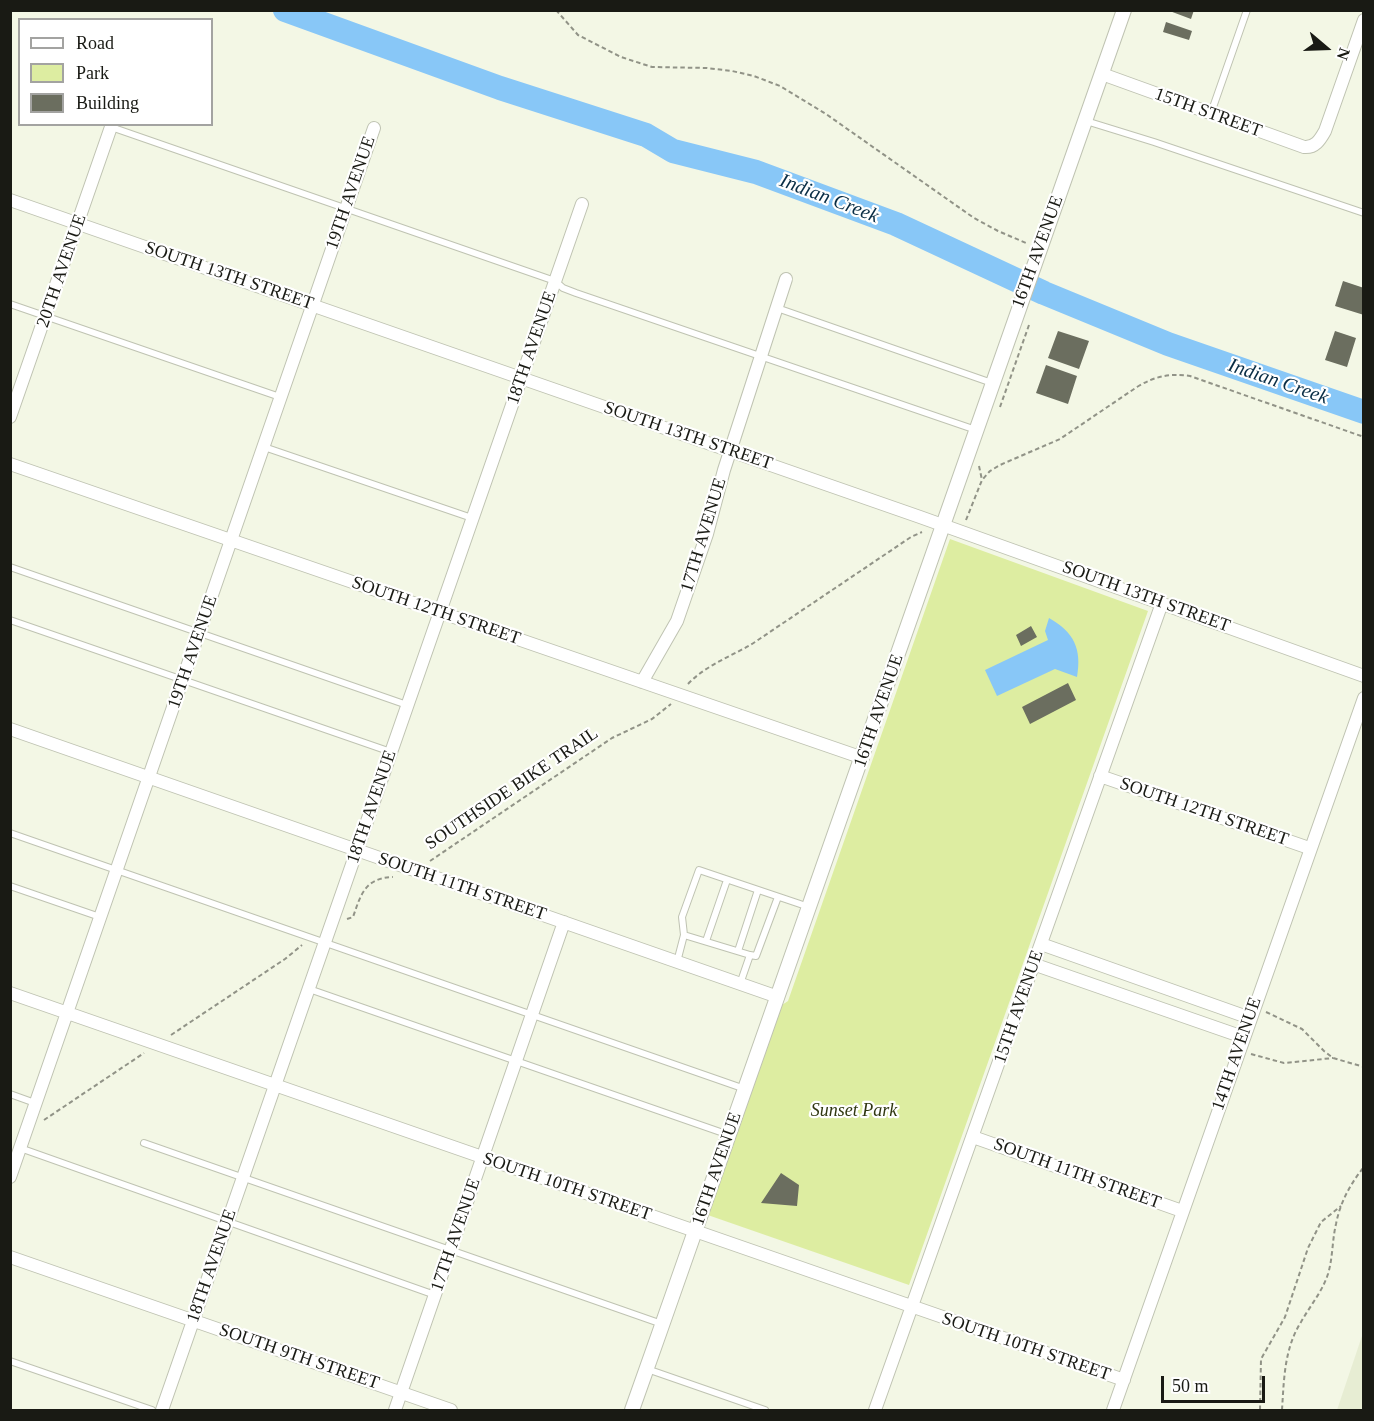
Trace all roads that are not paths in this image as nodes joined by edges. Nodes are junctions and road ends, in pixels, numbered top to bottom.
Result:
1 (1124, 10) edge
2 (1247, 10) edge
3 (1364, 20) edge
4 (1102, 74) junction
5 (1211, 114) junction
6 (1086, 121) junction
7 (112, 126) edge
8 (374, 128) dead end
9 (10, 200) edge
10 (582, 204) dead end
11 (346, 209) junction
12 (1364, 213) edge
13 (78, 224) junction
14 (786, 279) dead end
15 (555, 281) junction
16 (10, 304) edge
17 (313, 305) junction
18 (777, 308) junction
19 (46, 317) junction
20 (761, 356) junction
21 (521, 377) junction
22 (993, 383) junction
23 (281, 398) junction
24 (10, 417) edge
25 (976, 430) junction
26 (264, 447) junction
27 (730, 450) junction
28 (10, 464) edge
29 (472, 518) junction
30 (944, 525) junction
31 (232, 540) junction
32 (10, 567) edge
33 (1162, 603) junction
34 (439, 613) junction
35 (10, 620) edge
36 (200, 632) junction
37 (1364, 676) edge
38 (183, 679) junction
39 (642, 682) junction
40 (1364, 698) edge
41 (407, 705) junction
42 (10, 729) edge
43 (391, 752) junction
44 (863, 758) junction
45 (1100, 776) junction
46 (149, 777) junction
47 (10, 833) edge
48 (1309, 848) junction
49 (357, 850) junction
50 (117, 871) junction
51 (727, 880) junction
52 (10, 886) edge
53 (758, 890) junction
54 (778, 897) junction
55 (810, 907) junction
56 (100, 917) junction
57 (564, 922) junction
58 (684, 935) junction
59 (706, 941) junction
60 (324, 943) junction
61 (1041, 944) junction
62 (738, 951) junction
63 (753, 955) junction
64 (677, 962) junction
65 (1033, 964) junction
66 (740, 984) junction
67 (308, 989) junction
68 (10, 993) edge
69 (778, 997) junction
70 (67, 1013) junction
71 (533, 1014) junction
72 (1250, 1018) junction
73 (1243, 1037) junction
74 (516, 1061) junction
75 (275, 1085) junction
76 (746, 1089) junction
77 (10, 1094) edge
78 (36, 1103) junction
79 (729, 1135) junction
80 (973, 1137) junction
81 (144, 1143) dead end
82 (20, 1148) junction
83 (483, 1158) junction
84 (10, 1176) edge
85 (243, 1177) junction
86 (1182, 1211) junction
87 (228, 1221) junction
88 (695, 1232) junction
89 (451, 1250) junction
90 (10, 1257) edge
91 (435, 1295) junction
92 (912, 1308) junction
93 (193, 1321) junction
94 (663, 1324) junction
95 (10, 1361) edge
96 (647, 1369) junction
97 (1124, 1380) junction
98 (401, 1393) junction
99 (152, 1410) edge
100 (162, 1410) edge
101 (395, 1410) edge
102 (452, 1410) edge
103 (632, 1410) edge
104 (765, 1410) edge
105 (875, 1410) edge
106 (1113, 1410) edge

1 - 4 street, 16TH AVENUE
2 - 5 lane
3 - 5 street, 15TH STREET
4 - 5 street, 15TH STREET
4 - 6 street, 16TH AVENUE
6 - 12 lane
6 - 22 street, 16TH AVENUE
7 - 11 lane
7 - 13 street, 20TH AVENUE
8 - 11 street, 19TH AVENUE
9 - 13 street, SOUTH 13TH STREET
10 - 15 street, 18TH AVENUE
11 - 15 lane
11 - 17 street, 19TH AVENUE
13 - 17 street, SOUTH 13TH STREET
13 - 19 street, 20TH AVENUE
14 - 18 street, 17TH AVENUE
15 - 20 lane
15 - 21 street, 18TH AVENUE
16 - 19 lane
17 - 21 street, SOUTH 13TH STREET
17 - 23 street, 19TH AVENUE
18 - 20 street, 17TH AVENUE
18 - 22 lane
19 - 23 lane
19 - 24 street, 20TH AVENUE
20 - 25 lane
20 - 27 street, 17TH AVENUE
21 - 27 street, SOUTH 13TH STREET
21 - 29 street, 18TH AVENUE
22 - 25 street, 16TH AVENUE
23 - 26 street, 19TH AVENUE
25 - 30 street, 16TH AVENUE
26 - 29 lane
26 - 31 street, 19TH AVENUE
27 - 30 street, SOUTH 13TH STREET
27 - 39 street, 17TH AVENUE
28 - 31 street, SOUTH 12TH STREET
29 - 34 street, 18TH AVENUE
30 - 33 street, SOUTH 13TH STREET
30 - 44 street, 16TH AVENUE
31 - 34 street, SOUTH 12TH STREET
31 - 36 street, 19TH AVENUE
32 - 36 lane
33 - 37 street, SOUTH 13TH STREET
33 - 45 street, 15TH AVENUE
34 - 39 street, SOUTH 12TH STREET
34 - 41 street, 18TH AVENUE
35 - 38 lane
36 - 38 street, 19TH AVENUE
36 - 41 lane
38 - 43 lane
38 - 46 street, 19TH AVENUE
39 - 44 street, SOUTH 12TH STREET
40 - 48 street, 14TH AVENUE
41 - 43 street, 18TH AVENUE
42 - 46 street, SOUTH 11TH STREET
43 - 49 street, 18TH AVENUE
44 - 55 street, 16TH AVENUE
45 - 48 street, SOUTH 12TH STREET
45 - 61 street, 15TH AVENUE
46 - 49 street, SOUTH 11TH STREET
46 - 50 street, 19TH AVENUE
47 - 50 lane
48 - 72 street, 14TH AVENUE
49 - 57 street, SOUTH 11TH STREET
49 - 60 street, 18TH AVENUE
50 - 56 street, 19TH AVENUE
50 - 60 lane
51 - 53 lane
51 - 58 lane
51 - 59 lane
52 - 56 lane
53 - 54 lane
53 - 62 lane
54 - 55 lane
54 - 63 lane
55 - 69 street, 16TH AVENUE
56 - 70 street, 19TH AVENUE
57 - 64 street, SOUTH 11TH STREET
57 - 71 street, 17TH AVENUE
58 - 59 lane
58 - 64 lane
59 - 62 lane
60 - 67 street, 18TH AVENUE
60 - 71 lane
61 - 65 street, 15TH AVENUE
61 - 72 street
62 - 63 lane
63 - 66 lane
64 - 66 street, SOUTH 11TH STREET
65 - 73 street
65 - 80 street, 15TH AVENUE
66 - 69 street, SOUTH 11TH STREET
67 - 74 lane
67 - 75 street, 18TH AVENUE
68 - 70 street, SOUTH 10TH STREET
69 - 76 street, 16TH AVENUE
70 - 75 street, SOUTH 10TH STREET
70 - 78 street, 19TH AVENUE
71 - 74 street, 17TH AVENUE
71 - 76 lane
72 - 73 street, 14TH AVENUE
73 - 86 street, 14TH AVENUE
74 - 79 lane
74 - 83 street, 17TH AVENUE
75 - 83 street, SOUTH 10TH STREET
75 - 85 street, 18TH AVENUE
76 - 79 street, 16TH AVENUE
77 - 78 lane
78 - 82 street, 19TH AVENUE
79 - 88 street, 16TH AVENUE
80 - 86 street, SOUTH 11TH STREET
80 - 92 street, 15TH AVENUE
81 - 85 lane
82 - 84 street, 19TH AVENUE
82 - 87 lane
83 - 88 street, SOUTH 10TH STREET
83 - 89 street, 17TH AVENUE
85 - 87 street, 18TH AVENUE
85 - 89 lane
86 - 97 street, 14TH AVENUE
87 - 91 lane
87 - 93 street, 18TH AVENUE
88 - 92 street, SOUTH 10TH STREET
88 - 94 street, 16TH AVENUE
89 - 91 street, 17TH AVENUE
89 - 94 lane
90 - 93 street, SOUTH 9TH STREET
91 - 98 street, 17TH AVENUE
92 - 97 street, SOUTH 10TH STREET
92 - 105 street, 15TH AVENUE
93 - 98 street, SOUTH 9TH STREET
93 - 100 street, 18TH AVENUE
94 - 96 street, 16TH AVENUE
95 - 99 lane
96 - 103 street, 16TH AVENUE
96 - 104 lane
97 - 106 street, 14TH AVENUE
98 - 101 street, 17TH AVENUE
98 - 102 street, SOUTH 9TH STREET

